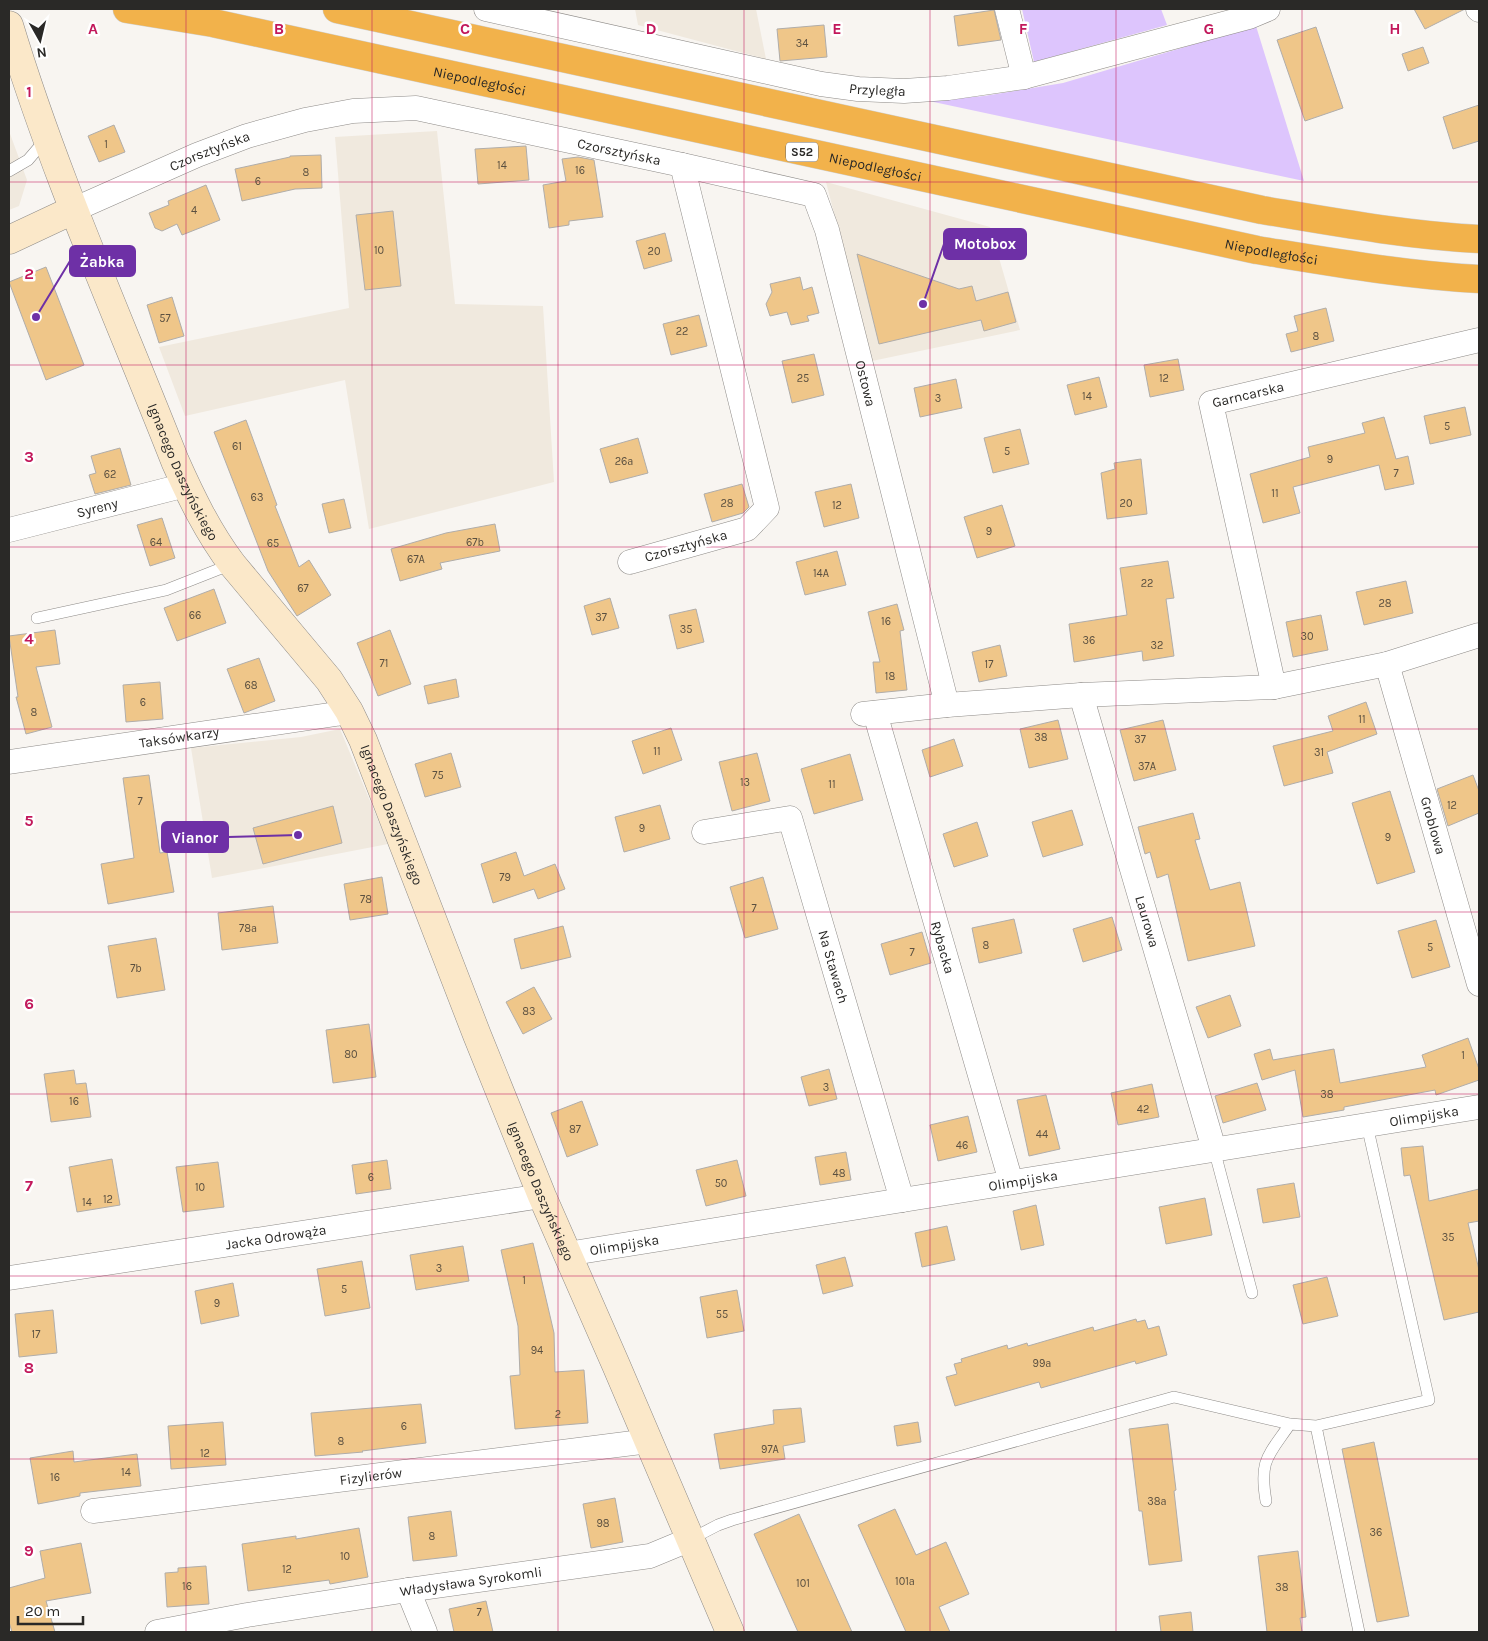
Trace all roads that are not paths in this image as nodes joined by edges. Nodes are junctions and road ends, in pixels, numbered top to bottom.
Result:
1 (127, 9) edge
2 (337, 9) edge
3 (486, 9) edge
4 (1007, 9) edge
5 (1268, 9) edge
6 (530, 14) edge
7 (9, 25) edge
8 (1024, 77) junction
9 (47, 137) junction
10 (682, 165) junction
11 (9, 171) edge
12 (73, 210) junction
13 (9, 240) edge
14 (1479, 240) edge
15 (1479, 279) edge
16 (1479, 340) edge
17 (186, 486) junction
18 (9, 530) edge
19 (630, 562) dead end
20 (232, 564) junction
21 (37, 618) dead end
22 (1479, 635) edge
23 (1387, 664) junction
24 (1274, 687) junction
25 (1081, 695) junction
26 (947, 705) junction
27 (349, 711) junction
28 (9, 762) edge
29 (704, 832) dead end
30 (1479, 984) edge
31 (1479, 1107) edge
32 (1367, 1125) junction
33 (1214, 1149) junction
34 (1011, 1182) junction
35 (542, 1196) junction
36 (902, 1200) junction
37 (567, 1254) junction
38 (9, 1278) edge
39 (1252, 1293) dead end
40 (1290, 1424) junction
41 (1316, 1426) junction
42 (649, 1442) junction
43 (1266, 1501) dead end
44 (93, 1511) dead end
45 (691, 1539) junction
46 (408, 1590) junction
47 (248, 1624) edge
48 (158, 1632) edge
49 (426, 1632) edge
50 (730, 1632) edge
51 (1359, 1632) edge

1 - 15 highway, Niepodległości / S52
2 - 14 highway
3 - 6 street, Przyległa
4 - 8 street
5 - 8 street, Przyległa
6 - 8 street, Przyległa
7 - 9 street, Ignacego Daszyńskiego
9 - 11 lane
9 - 12 street, Ignacego Daszyńskiego
10 - 12 street, Czorsztyńska
10 - 19 street, Czorsztyńska
10 - 26 street, Ostowa
12 - 13 street
12 - 17 street, Ignacego Daszyńskiego
16 - 24 street, Garncarska
17 - 18 street, Syreny
17 - 20 street, Ignacego Daszyńskiego
20 - 21 lane
20 - 27 street, Ignacego Daszyńskiego
22 - 23 street
23 - 24 street
23 - 30 street, Groblowa
24 - 25 street
25 - 26 street
25 - 33 street, Laurowa
26 - 34 street, Rybacka
27 - 28 street, Taksówkarzy
27 - 35 street, Ignacego Daszyńskiego
29 - 36 street, Na Stawach
31 - 32 street, Olimpijska
32 - 33 street, Olimpijska
32 - 41 lane
33 - 34 street, Olimpijska
33 - 39 lane
34 - 36 street, Olimpijska
35 - 37 street, Ignacego Daszyńskiego
35 - 38 street, Jacka Odrowąża
36 - 37 street, Olimpijska
37 - 42 street, Ignacego Daszyńskiego
40 - 41 lane
40 - 43 lane
40 - 45 lane
41 - 51 lane
42 - 44 street, Fizylierów
42 - 45 street, Ignacego Daszyńskiego
45 - 46 street, Władysława Syrokomli
45 - 50 street, Ignacego Daszyńskiego
46 - 47 street, Władysława Syrokomli
46 - 49 street
47 - 48 street, Władysława Syrokomli

